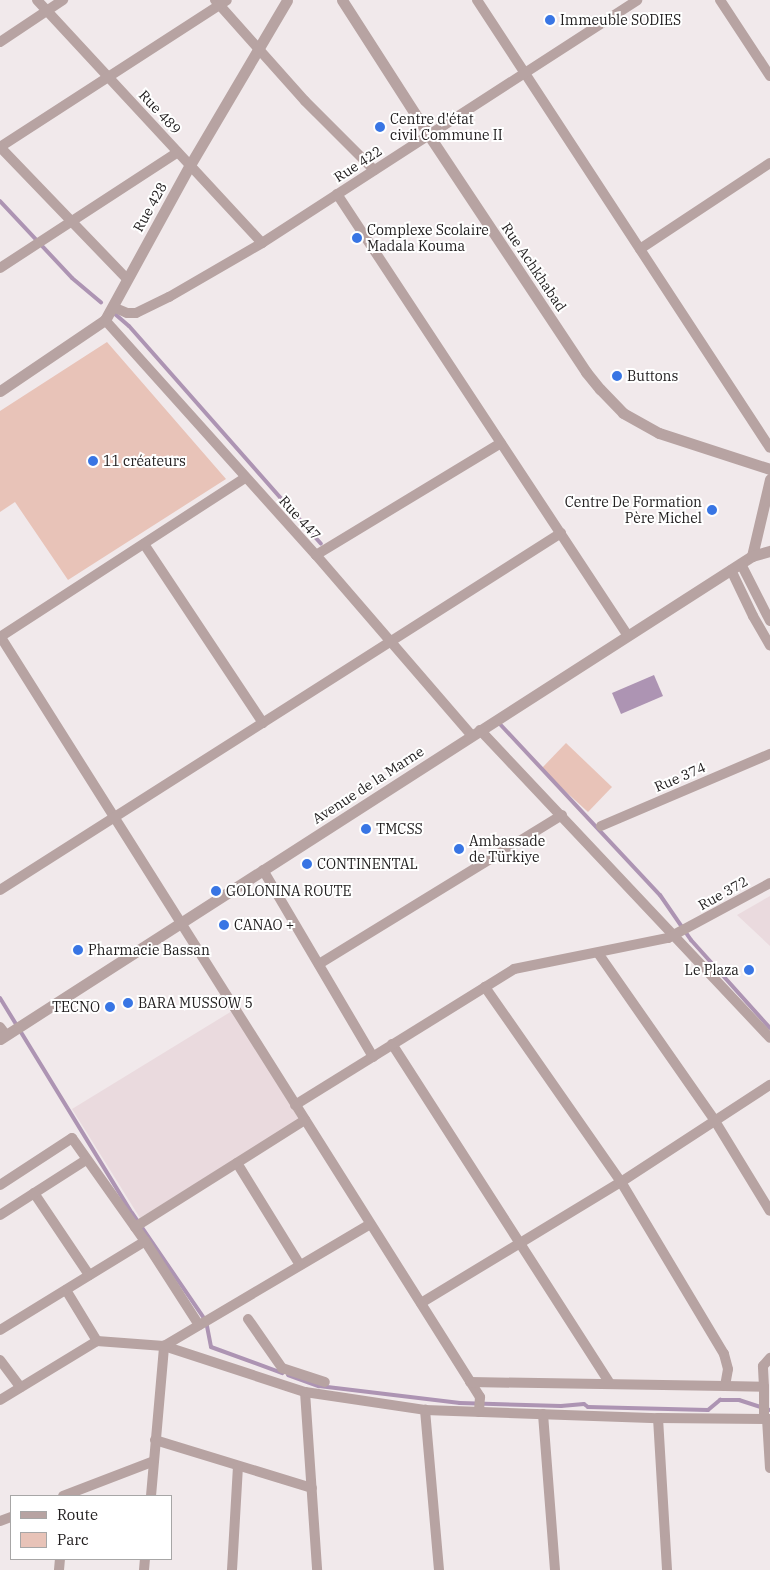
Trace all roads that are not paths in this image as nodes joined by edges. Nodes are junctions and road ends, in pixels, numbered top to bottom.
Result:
1 (36, 0) edge
2 (64, 0) edge
3 (287, 0) edge
4 (342, 0) edge
5 (477, 0) edge
6 (636, 0) edge
7 (720, 0) edge
8 (221, 2) edge
9 (47, 11) junction
10 (0, 42) edge
11 (259, 48) junction
12 (524, 71) junction
13 (108, 76) junction
14 (770, 76) edge
15 (428, 134) junction
16 (0, 147) edge
17 (178, 152) junction
18 (770, 164) edge
19 (190, 166) junction
20 (374, 170) junction
21 (337, 194) junction
22 (72, 222) junction
23 (262, 243) junction
24 (640, 249) junction
25 (0, 268) edge
26 (127, 279) junction
27 (113, 307) junction
28 (105, 320) junction
29 (0, 391) edge
30 (501, 443) junction
31 (770, 448) edge
32 (770, 469) edge
33 (246, 478) junction
34 (770, 479) edge
35 (768, 505) edge
36 (561, 533) junction
37 (144, 544) junction
38 (770, 551) edge
39 (316, 555) junction
40 (752, 556) junction
41 (736, 567) junction
42 (770, 621) edge
43 (628, 636) junction
44 (0, 637) edge
45 (390, 642) junction
46 (770, 645) edge
47 (263, 723) junction
48 (476, 733) junction
49 (770, 754) edge
50 (562, 815) junction
51 (114, 817) junction
52 (601, 826) dead end
53 (263, 870) junction
54 (770, 883) edge
55 (0, 890) edge
56 (181, 923) junction
57 (681, 932) junction
58 (598, 954) junction
59 (318, 964) junction
60 (485, 987) junction
61 (2, 1033) edge
62 (770, 1038) edge
63 (392, 1044) junction
64 (373, 1056) junction
65 (770, 1085) edge
66 (295, 1105) junction
67 (305, 1120) junction
68 (715, 1120) junction
69 (86, 1160) junction
70 (237, 1163) junction
71 (620, 1182) junction
72 (0, 1185) edge
73 (34, 1193) junction
74 (770, 1211) edge
75 (0, 1215) edge
76 (370, 1224) junction
77 (135, 1227) junction
78 (145, 1241) junction
79 (521, 1241) junction
80 (300, 1265) junction
81 (89, 1275) junction
82 (66, 1290) junction
83 (421, 1303) junction
84 (248, 1320) dead end
85 (199, 1325) junction
86 (0, 1330) edge
87 (97, 1341) junction
88 (164, 1346) junction
89 (770, 1358) edge
90 (0, 1360) edge
91 (282, 1369) junction
92 (277, 1382) junction
93 (325, 1382) dead end
94 (470, 1382) junction
95 (610, 1383) junction
96 (725, 1386) junction
97 (20, 1387) junction
98 (764, 1387) junction
99 (305, 1392) junction
100 (0, 1400) edge
101 (480, 1405) junction
102 (425, 1410) junction
103 (543, 1414) junction
104 (658, 1418) junction
105 (767, 1419) edge
106 (155, 1440) junction
107 (154, 1461) junction
108 (238, 1466) junction
109 (770, 1468) edge
110 (312, 1488) junction
111 (67, 1495) edge
112 (150, 1495) edge
113 (232, 1570) edge
114 (317, 1570) edge
115 (439, 1570) edge
116 (555, 1570) edge
117 (667, 1570) edge

1 - 9 street, Rue 489
2 - 9 street
3 - 11 street, Rue 428
4 - 15 street, Rue Achkhabad
5 - 12 street
6 - 12 street, Rue 422
7 - 14 street
8 - 11 street
8 - 13 street
9 - 10 street
9 - 13 street, Rue 489
11 - 19 street, Rue 428
11 - 20 street
12 - 15 street, Rue 422
12 - 24 street
13 - 16 street
13 - 17 street, Rue 489
15 - 20 street, Rue 422
15 - 32 street, Rue Achkhabad
16 - 22 street
17 - 19 street, Rue 489
17 - 22 street
18 - 24 street
19 - 23 street, Rue 489
19 - 26 street, Rue 428
20 - 21 street, Rue 422
21 - 23 street, Rue 422
21 - 30 street
22 - 25 street
22 - 26 street
23 - 27 street, Rue 422
24 - 31 street
26 - 27 street, Rue 428
27 - 28 street, Rue 428
28 - 29 street, Rue 428
28 - 33 street, Rue 447
30 - 36 street
30 - 39 street
33 - 37 street
33 - 39 street, Rue 447
34 - 35 street
35 - 40 street
36 - 43 street
36 - 45 street
37 - 44 street
37 - 47 street
38 - 40 street, Avenue de la Marne
39 - 45 street, Rue 447
40 - 41 street, Avenue de la Marne
41 - 42 street
41 - 43 street, Avenue de la Marne
41 - 46 street
43 - 48 street, Avenue de la Marne
44 - 51 street
45 - 47 street
45 - 48 street, Rue 447
47 - 51 street
48 - 50 street, Rue 447
48 - 53 street, Avenue de la Marne
49 - 52 street, Rue 374
50 - 57 street, Rue 447
50 - 59 street
51 - 55 street
51 - 56 street
53 - 56 street, Avenue de la Marne
53 - 59 street
54 - 57 street, Rue 372
56 - 61 street, Avenue de la Marne
56 - 66 street
57 - 58 street, Rue 372
57 - 62 street, Rue 447
58 - 60 street, Rue 372
58 - 68 street
59 - 64 street
60 - 63 street, Rue 372
60 - 71 street
63 - 64 street, Rue 372
63 - 79 street
64 - 66 street, Rue 372
65 - 68 street
66 - 67 street
67 - 70 street
67 - 76 street
68 - 71 street
68 - 74 street
69 - 72 street
69 - 73 street
69 - 77 street
70 - 77 street
70 - 80 street
71 - 79 street
71 - 96 street
73 - 75 street
73 - 81 street
76 - 80 street
76 - 83 street
77 - 78 street
78 - 81 street
78 - 85 street
79 - 83 street
79 - 95 street
80 - 85 street
81 - 82 street
82 - 86 street
82 - 87 street
83 - 94 street
84 - 91 street
85 - 88 street
87 - 88 street
87 - 97 street
88 - 92 street
88 - 106 street
89 - 98 street
90 - 97 street
91 - 92 street
91 - 93 street
92 - 99 street
94 - 95 street
94 - 101 street
95 - 96 street
96 - 98 street
97 - 100 street
98 - 105 street
99 - 102 street
99 - 110 street
101 - 102 street
101 - 103 street
102 - 115 street
103 - 104 street
103 - 116 street
104 - 105 street
104 - 117 street
105 - 109 street
106 - 107 street
106 - 108 street
107 - 111 street
107 - 112 street
108 - 110 street
108 - 113 street
110 - 114 street

